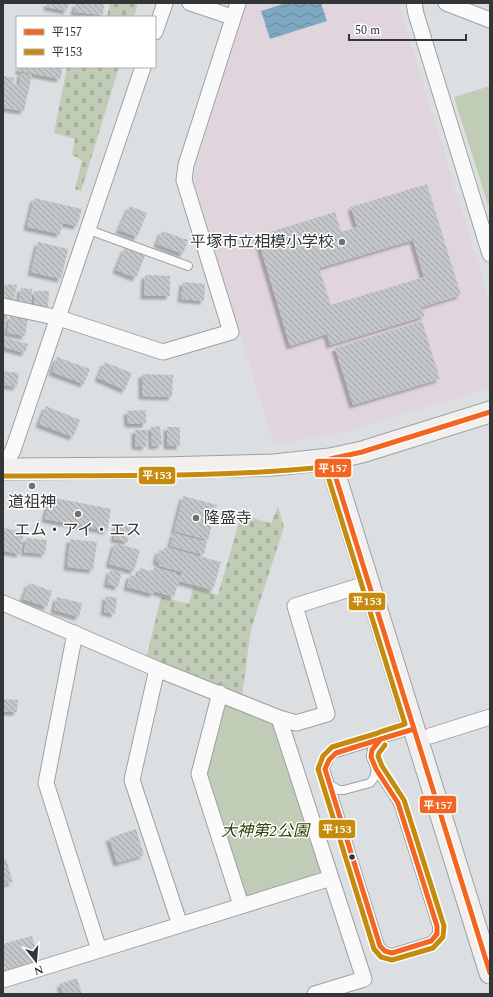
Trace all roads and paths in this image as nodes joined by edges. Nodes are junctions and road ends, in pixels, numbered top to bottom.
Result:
1 (165, 3) edge
2 (190, 3) edge
3 (238, 3) edge
4 (414, 3) edge
5 (446, 3) edge
6 (232, 17) junction
7 (490, 20) edge
8 (156, 29) edge
9 (143, 68) edge
10 (89, 230) junction
11 (490, 254) edge
12 (188, 266) dead end
13 (3, 306) edge
14 (59, 318) junction
15 (490, 412) edge
16 (330, 459) junction
17 (3, 469) edge
18 (369, 583) junction
19 (3, 603) edge
20 (76, 633) junction
21 (157, 669) junction
22 (220, 693) junction
23 (490, 717) edge
24 (279, 718) junction
25 (422, 732) junction
26 (381, 739) junction
27 (376, 769) junction
28 (330, 785) junction
29 (331, 878) junction
30 (241, 905) junction
31 (180, 925) junction
32 (99, 950) junction
33 (490, 973) edge
34 (3, 980) edge
35 (315, 994) edge

1 - 8 street
2 - 6 street
3 - 6 street
4 - 11 street
5 - 7 street
6 - 14 street
9 - 10 street
10 - 12 lane
10 - 14 street
13 - 14 street
14 - 17 street
15 - 16 street
16 - 17 street
16 - 18 street
18 - 24 street
18 - 25 street
19 - 20 street
20 - 21 street
20 - 32 street
21 - 22 street
21 - 31 street
22 - 24 street
22 - 30 street
23 - 25 street
24 - 29 street
25 - 26 lane
25 - 33 street
26 - 27 lane
26 - 28 lane
27 - 28 lane
27 - 28 lane
29 - 30 street
29 - 35 street
30 - 31 street
31 - 32 street
32 - 34 street

